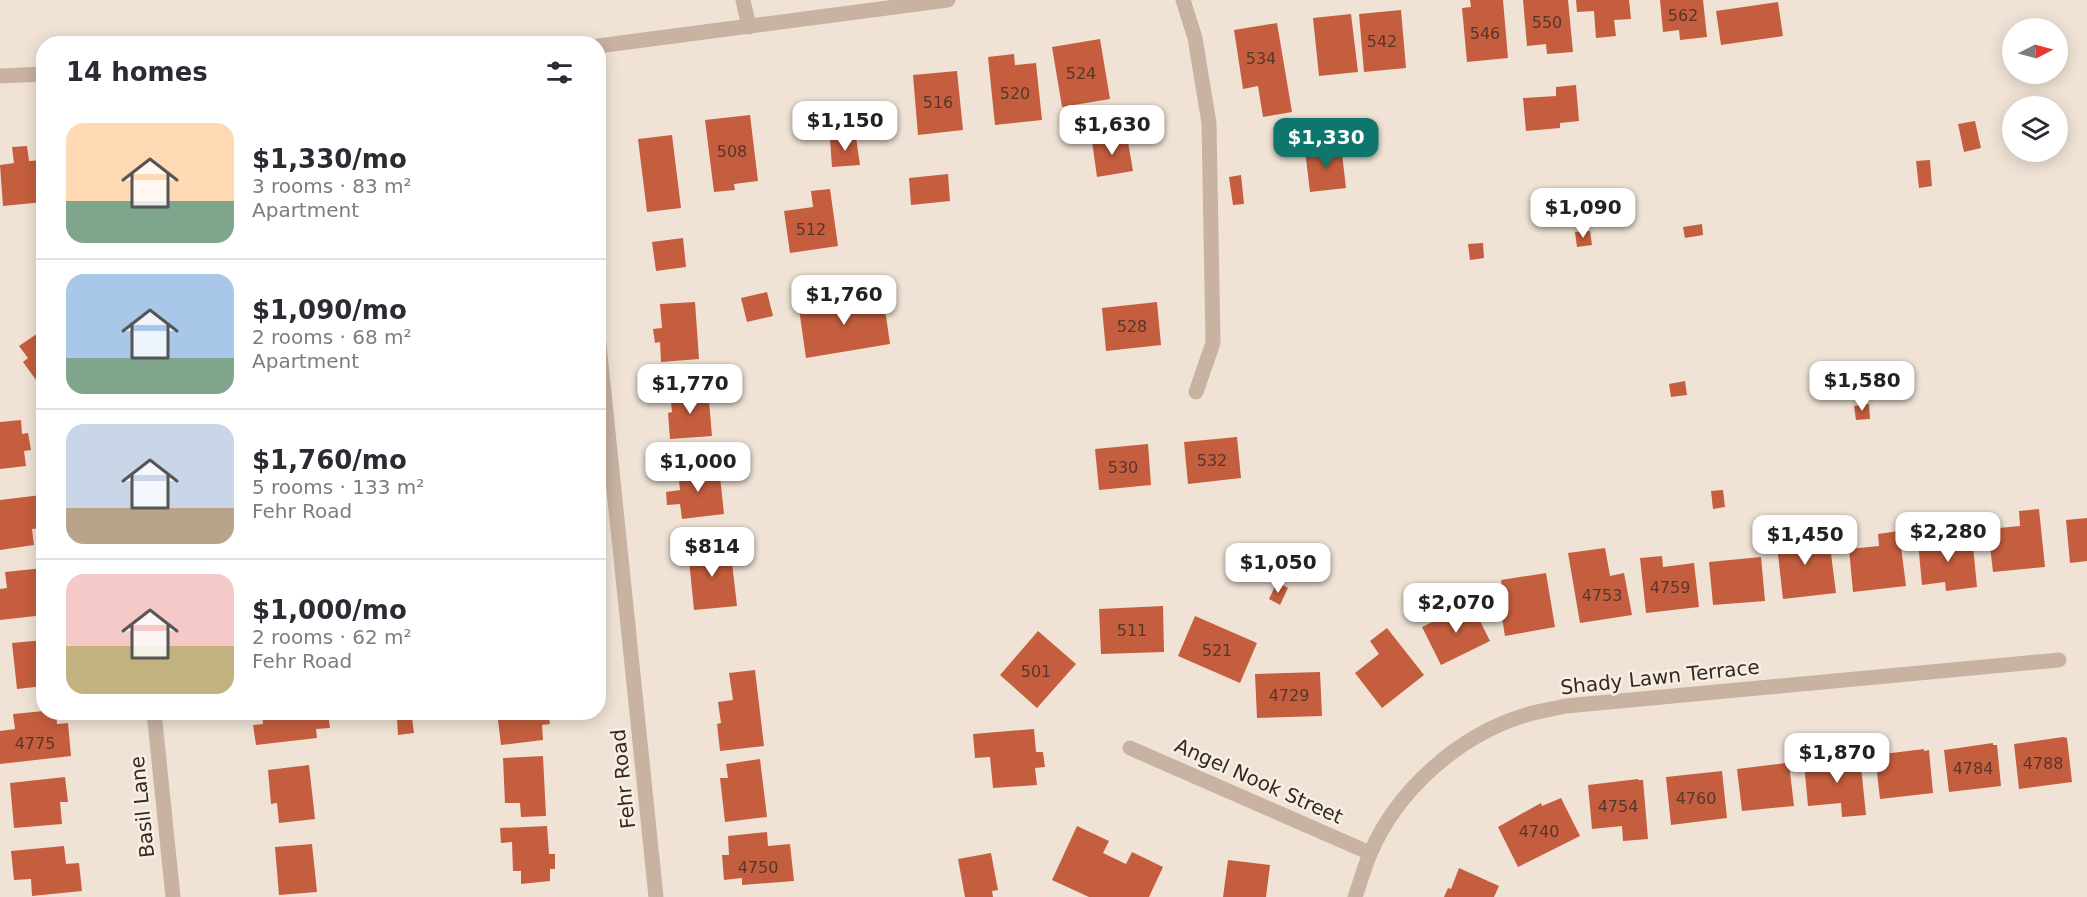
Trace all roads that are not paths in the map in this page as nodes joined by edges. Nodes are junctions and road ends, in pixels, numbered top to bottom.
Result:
1 (743, 0) edge
2 (948, 0) edge
3 (1182, 0) edge
4 (749, 27) junction
5 (606, 45) edge
6 (36, 74) edge
7 (0, 76) edge
8 (1196, 392) dead end
9 (606, 413) edge
10 (2059, 660) dead end
11 (155, 720) edge
12 (1131, 748) dead end
13 (1370, 853) junction
14 (173, 897) edge
15 (656, 897) edge
16 (1355, 897) edge

1 - 4 street
2 - 4 street
3 - 8 street
4 - 5 street
6 - 7 street
9 - 15 street, Fehr Road
10 - 13 street, Shady Lawn Terrace
11 - 14 street, Basil Lane
12 - 13 street, Angel Nook Street
13 - 16 street, Shady Lawn Terrace

